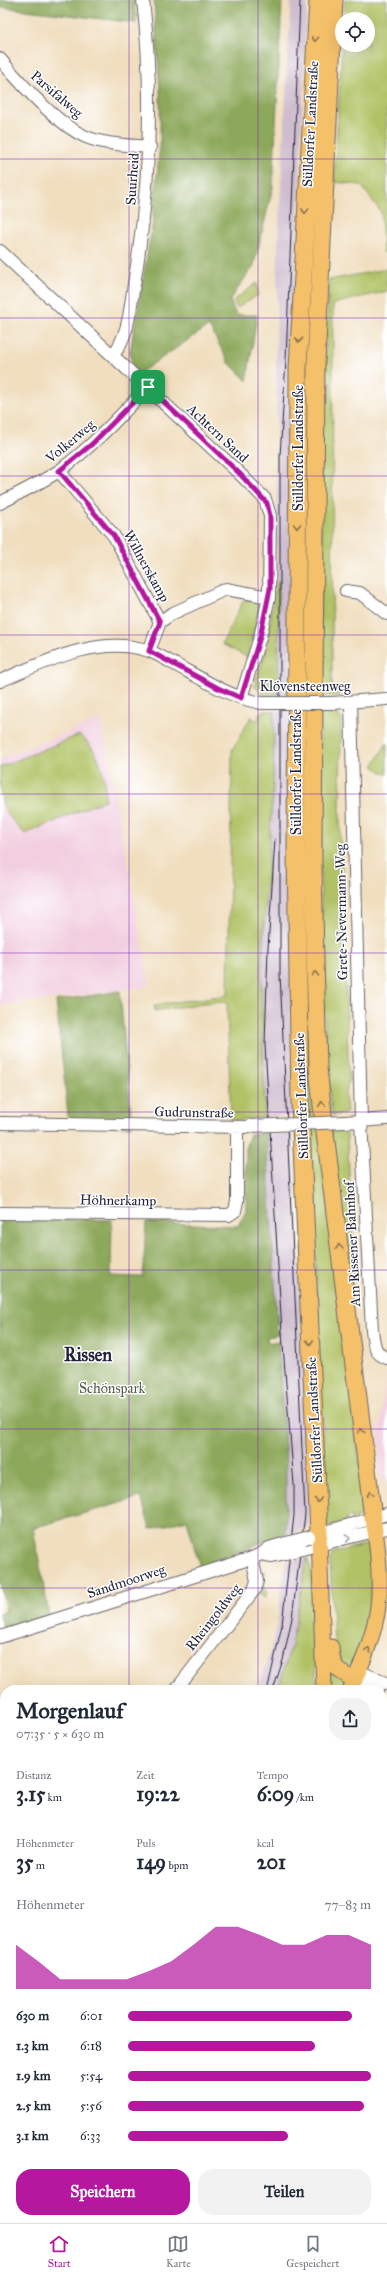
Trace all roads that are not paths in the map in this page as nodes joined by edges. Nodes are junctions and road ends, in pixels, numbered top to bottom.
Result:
1 (143, 0) edge
2 (318, 0) edge
3 (334, 0) edge
4 (0, 59) edge
5 (150, 147) junction
6 (0, 251) edge
7 (113, 355) junction
8 (148, 387) junction
9 (59, 471) junction
10 (0, 503) edge
11 (346, 591) dead end
12 (268, 597) junction
13 (387, 614) edge
14 (160, 622) junction
15 (149, 651) junction
16 (0, 681) edge
17 (241, 698) junction
18 (387, 699) edge
19 (351, 702) junction
20 (387, 1119) edge
21 (361, 1121) junction
22 (0, 1123) edge
23 (237, 1128) junction
24 (0, 1213) edge
25 (387, 1358) edge
26 (381, 1523) edge
27 (314, 1541) junction
28 (257, 1556) junction
29 (320, 1568) junction
30 (0, 1637) edge
31 (354, 1680) edge
32 (387, 1684) edge
33 (180, 1685) edge
34 (324, 1685) edge
35 (366, 1685) edge

1 - 5 street, Suurheid
2 -> 27 highway, Sülldorfer Landstraße
26 -> 3 highway, Sülldorfer Landstraße
4 - 5 street, Parsifalweg
5 - 7 street, Suurheid
6 - 7 street, Achtern Sand
7 - 8 street, Achtern Sand
8 - 9 street, Volkerweg
8 - 12 street, Achtern Sand
9 - 10 street, Volkerweg
9 - 14 street, Willnerskamp
11 - 13 street
12 - 14 street
12 - 17 street, Achtern Sand
14 - 15 street
15 - 16 street, Klövensteenweg
15 - 17 street, Klövensteenweg
17 - 19 street, Klövensteenweg, bridge
18 - 19 street, Klövensteenweg
19 - 21 street, Grete-Nevermann-Weg
20 - 21 street, Gudrunstraße
21 - 23 street, Gudrunstraße, bridge
21 - 25 street, Am Rissener Bahnhof
22 - 23 street, Gudrunstraße
23 - 24 street, Höhnerkamp
26 - 27 street, Sandmoorweg
31 -> 26 main road
27 - 28 street, Sandmoorweg, bridge
27 - 29 main road
28 - 30 street, Sandmoorweg
28 - 33 street, Rheingoldweg
29 - 31 main road
29 - 34 main road
31 - 32 street
31 - 35 street

